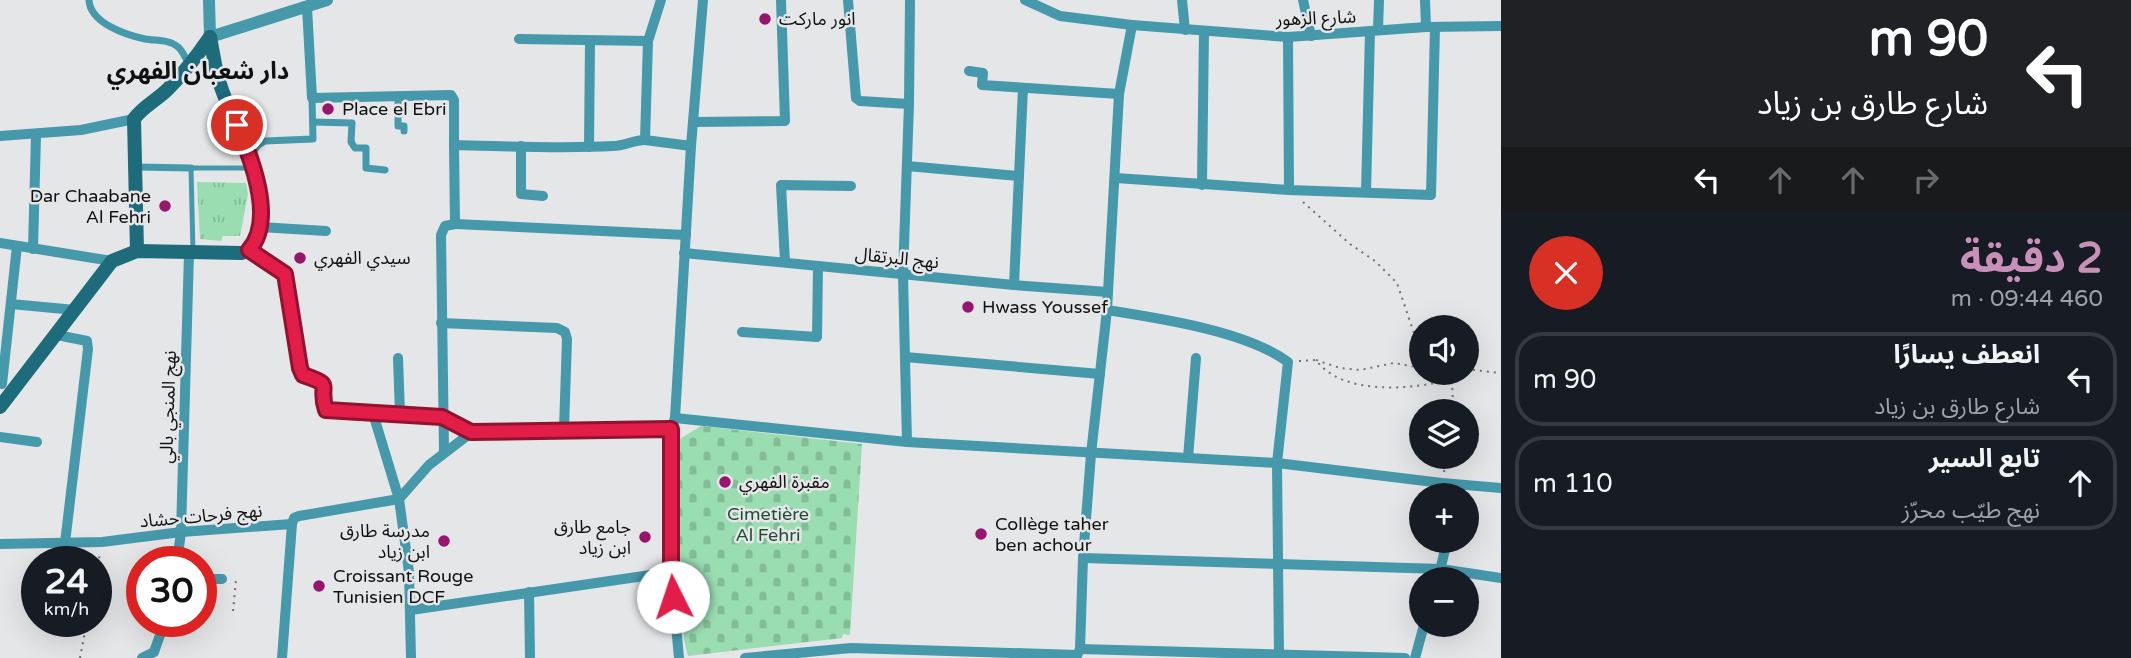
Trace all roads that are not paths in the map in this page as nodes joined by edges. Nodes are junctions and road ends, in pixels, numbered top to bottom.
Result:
1 (89, 0) edge
2 (209, 0) edge
3 (327, 0) edge
4 (661, 0) edge
5 (703, 0) edge
6 (780, 0) edge
7 (848, 0) edge
8 (910, 0) edge
9 (1029, 0) edge
10 (1182, 0) edge
11 (1303, 0) edge
12 (1379, 0) edge
13 (1425, 0) edge
14 (307, 7) junction
15 (1132, 25) junction
16 (1501, 26) edge
17 (1430, 27) junction
18 (1185, 30) junction
19 (1204, 31) junction
20 (1374, 31) junction
21 (1311, 36) junction
22 (210, 37) junction
23 (1288, 37) junction
24 (519, 39) dead end
25 (590, 41) junction
26 (648, 41) junction
27 (191, 66) junction
28 (969, 71) dead end
29 (1023, 88) junction
30 (1119, 94) junction
31 (398, 95) junction
32 (312, 98) junction
33 (909, 104) junction
34 (134, 120) junction
35 (694, 121) junction
36 (313, 122) junction
37 (404, 131) dead end
38 (36, 135) junction
39 (0, 136) edge
40 (645, 139) junction
41 (454, 145) junction
42 (521, 146) junction
43 (691, 146) junction
44 (589, 147) junction
45 (253, 162) junction
46 (907, 166) junction
47 (135, 167) junction
48 (191, 168) junction
49 (386, 170) dead end
50 (1019, 176) junction
51 (1116, 178) junction
52 (1202, 185) junction
53 (851, 186) dead end
54 (1289, 190) junction
55 (1366, 191) junction
56 (543, 196) dead end
57 (454, 224) junction
58 (260, 227) junction
59 (326, 231) dead end
60 (686, 235) junction
61 (0, 243) edge
62 (17, 246) junction
63 (33, 249) junction
64 (249, 250) junction
65 (137, 251) junction
66 (191, 253) junction
67 (684, 253) junction
68 (112, 261) junction
69 (785, 262) junction
70 (818, 266) junction
71 (903, 275) junction
72 (1014, 285) junction
73 (1108, 292) junction
74 (11, 304) junction
75 (75, 310) junction
76 (1107, 310) junction
77 (441, 323) junction
78 (742, 332) dead end
79 (57, 335) junction
80 (905, 357) junction
81 (398, 358) dead end
82 (1196, 358) dead end
83 (1100, 374) junction
84 (6, 385) edge
85 (0, 407) edge
86 (376, 414) junction
87 (400, 414) junction
88 (442, 417) junction
89 (675, 418) junction
90 (564, 429) junction
91 (671, 429) junction
92 (471, 432) junction
93 (0, 437) edge
94 (37, 442) dead end
95 (906, 442) junction
96 (444, 452) junction
97 (1091, 454) junction
98 (1188, 458) junction
99 (1277, 463) junction
100 (1434, 483) edge
101 (1501, 488) edge
102 (1479, 489) edge
103 (399, 499) junction
104 (292, 524) junction
105 (181, 532) junction
106 (65, 543) junction
107 (0, 544) edge
108 (179, 546) edge
109 (1083, 558) junction
110 (1279, 563) junction
111 (671, 572) junction
112 (1409, 572) edge
113 (1479, 577) edge
114 (1501, 578) edge
115 (217, 579) edge
116 (222, 579) road end
117 (529, 592) junction
118 (411, 610) junction
119 (159, 637) edge
120 (1421, 637) edge
121 (851, 653) edge
122 (1078, 654) edge
123 (1279, 655) junction
124 (1243, 656) edge
125 (1314, 657) edge
126 (142, 658) edge
127 (282, 658) edge
128 (411, 658) edge
129 (530, 658) edge
130 (679, 658) edge
131 (745, 658) edge
132 (1405, 658) edge
133 (1415, 658) edge

1 - 27 street
2 - 22 street
3 - 14 street
4 - 26 street
5 - 35 street
6 - 35 street
7 - 33 street
8 - 33 street
9 - 15 street, شارع الزهور
10 - 18 street
11 - 21 street
12 - 20 street
13 - 17 street
14 - 22 street
14 - 32 street
15 - 18 street, شارع الزهور
15 - 30 street
16 - 17 street, شارع الزهور
17 - 20 street, شارع الزهور
17 - 55 street
18 - 19 street, شارع الزهور
19 - 23 street, شارع الزهور
19 - 52 street
20 - 21 street, شارع الزهور
20 - 55 street
21 - 23 street, شارع الزهور
22 - 27 main road
22 - 45 main road
23 - 54 street
24 - 25 street
25 - 26 street
25 - 44 street
26 - 40 street
27 - 34 main road
28 - 29 street
29 - 30 street
29 - 50 street
30 - 51 street
31 - 32 street
31 - 37 street
31 - 41 street
32 - 36 street
33 - 46 street
34 - 38 street
34 - 47 main road
35 - 43 street
36 - 45 street
36 - 49 street
38 - 39 street
38 - 63 street
40 - 43 street
40 - 44 street
41 - 42 street
41 - 57 street
42 - 44 street
42 - 56 street
43 - 60 street
45 - 48 lane
45 - 58 main road
46 - 50 street
46 - 71 street
47 - 48 street
47 - 65 main road
48 - 66 lane
50 - 72 street
51 - 52 street
51 - 73 street
52 - 54 street
53 - 69 street
54 - 55 street
57 - 60 street
57 - 77 street
58 - 59 street
58 - 64 main road
60 - 67 street
61 - 62 street
62 - 63 street
62 - 74 street
63 - 68 street
64 - 66 main road
64 - 86 street
65 - 66 main road
65 - 68 main road
66 - 105 street, نهج المنجي بالي
67 - 69 street, نهج البرتقال
67 - 89 street
68 - 75 main road
69 - 70 street, نهج البرتقال
70 - 71 street, نهج البرتقال
70 - 78 street
71 - 72 street, نهج البرتقال
71 - 80 street
72 - 73 street, نهج البرتقال
73 - 76 street
74 - 75 street
74 - 84 street
75 - 79 main road
76 - 83 street
76 - 99 street
77 - 88 street
77 - 90 street
79 - 84 main road
79 - 106 street
80 - 83 street
80 - 95 street
81 - 87 street
82 - 98 street
83 - 97 street
84 - 85 main road
86 - 87 street
86 - 103 street
87 - 88 street
88 - 92 street
88 - 96 street
89 - 91 street
89 - 95 street
90 - 91 street
90 - 92 street
91 - 111 street
92 - 96 street
93 - 94 street
95 - 97 street
96 - 103 street
97 - 98 street
97 - 109 street
98 - 99 street
99 - 100 street
99 - 110 street
101 - 102 street
103 - 104 street, نهج فرحات حشاد
103 - 118 street
104 - 105 street, نهج فرحات حشاد
104 - 127 street
105 - 106 street, نهج فرحات حشاد
105 - 108 street, نهج المنجي بالي
106 - 107 street, نهج فرحات حشاد
109 - 110 street
109 - 122 street
110 - 112 street
110 - 123 street
111 - 117 street
111 - 130 street
113 - 114 street
115 - 116 street
117 - 118 street
117 - 129 street
118 - 128 street
119 - 126 street
120 - 133 street
121 - 122 street
121 - 131 street
122 - 124 street
123 - 124 street
123 - 125 street
125 - 132 street

